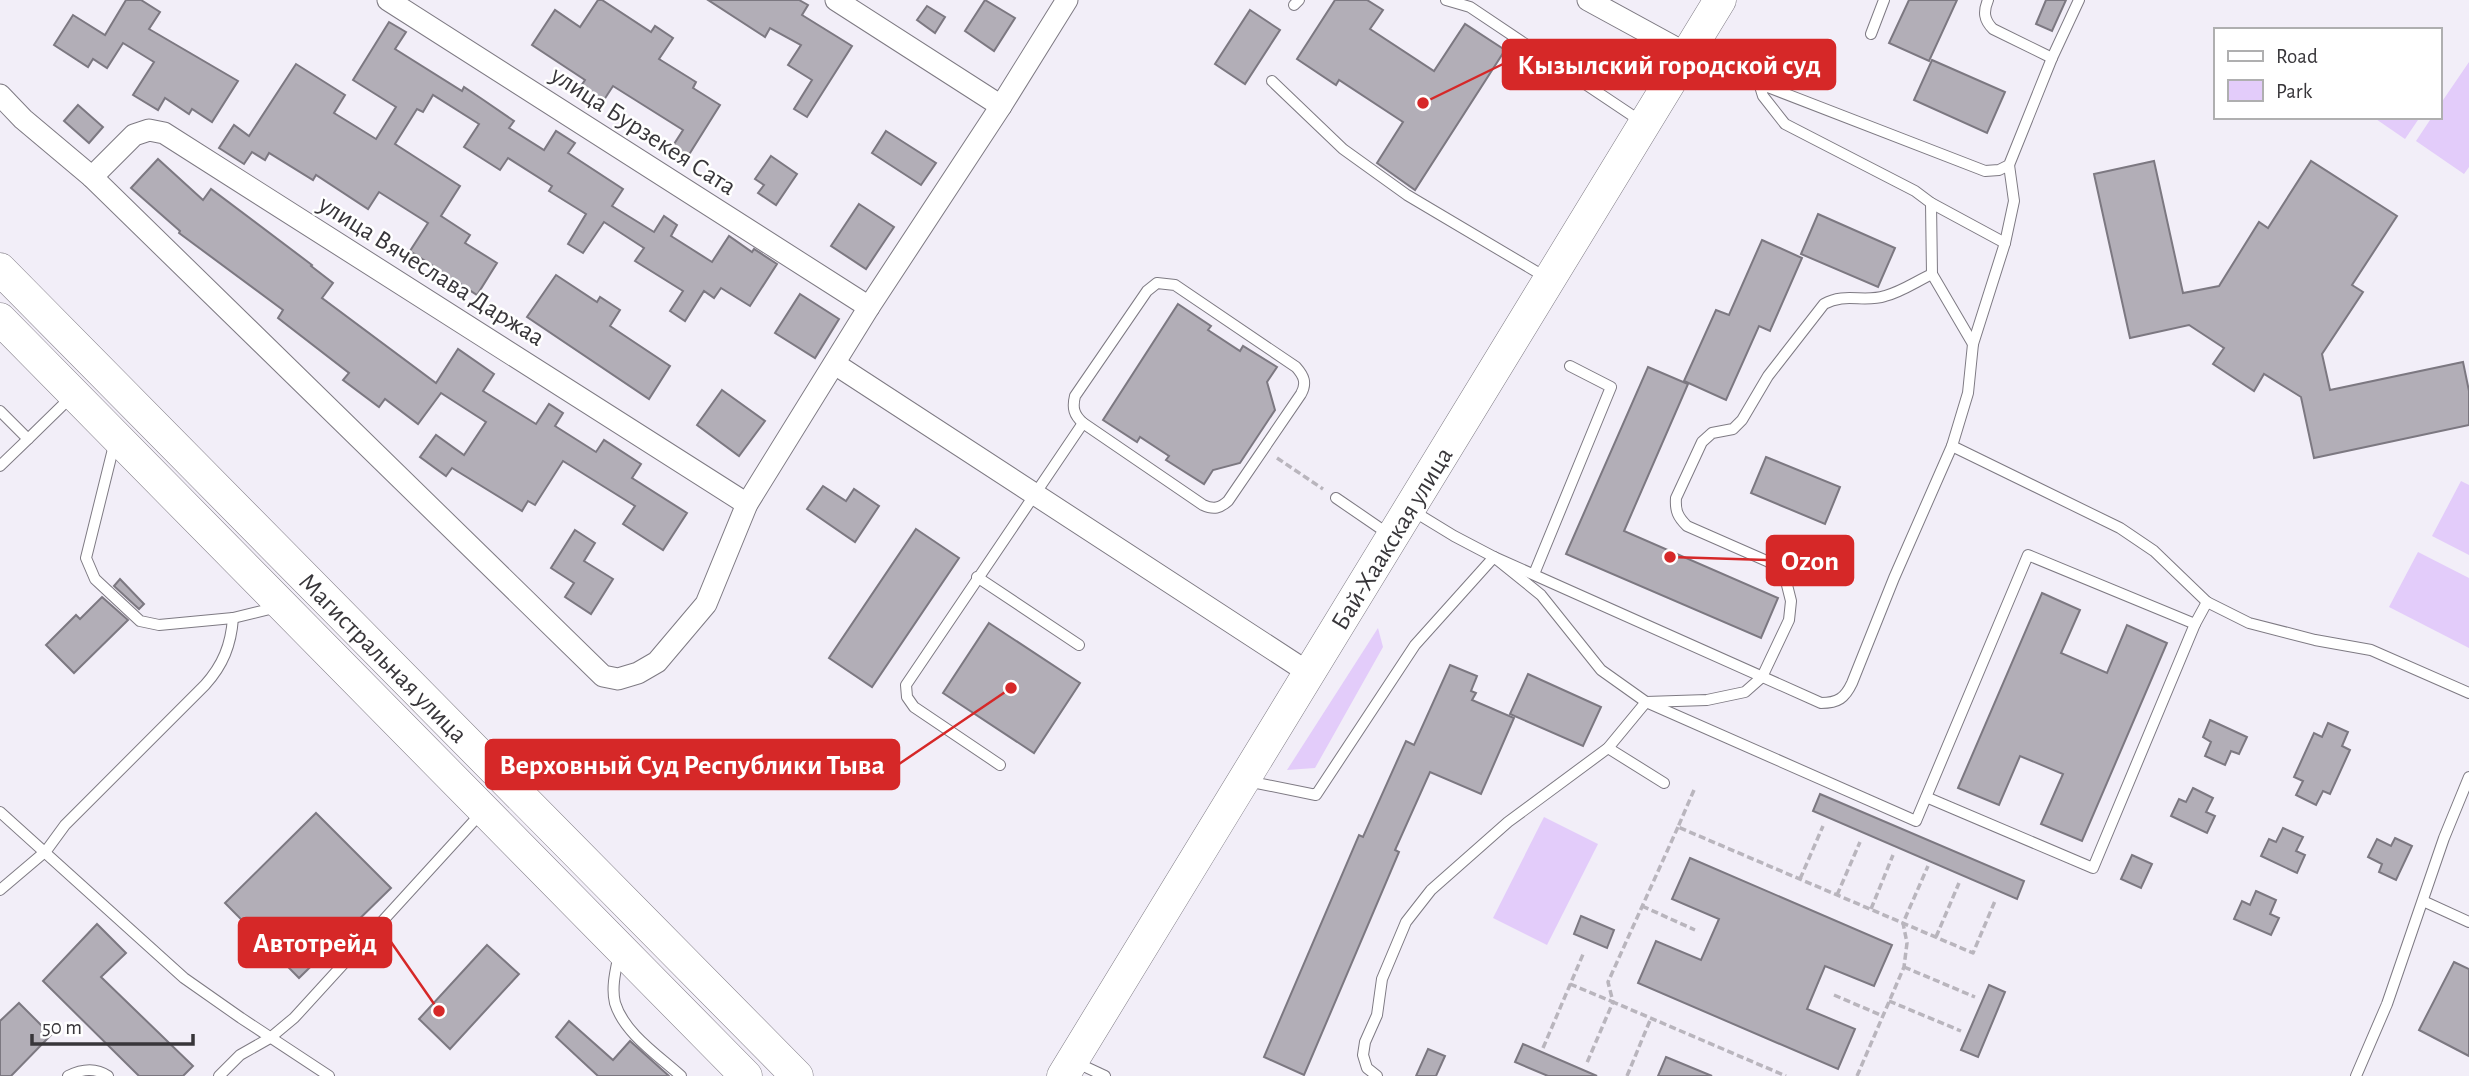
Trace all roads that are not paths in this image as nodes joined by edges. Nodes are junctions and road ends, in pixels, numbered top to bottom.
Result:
1 (388, 0) edge
2 (836, 0) edge
3 (1067, 0) edge
4 (1446, 0) edge
5 (1588, 0) edge
6 (1720, 0) edge
7 (1884, 0) edge
8 (1988, 0) edge
9 (2079, 0) edge
10 (1871, 34) dead end
11 (1687, 54) junction
12 (2052, 58) junction
13 (1272, 81) dead end
14 (1759, 83) junction
15 (0, 95) edge
16 (1001, 106) junction
17 (1645, 124) junction
18 (2009, 164) junction
19 (92, 177) junction
20 (1931, 203) junction
21 (2005, 243) junction
22 (0, 269) edge
23 (1932, 274) junction
24 (1549, 280) junction
25 (869, 307) junction
26 (0, 319) edge
27 (1973, 344) junction
28 (835, 364) junction
29 (1570, 366) dead end
30 (74, 394) junction
31 (0, 411) edge
32 (1083, 424) junction
33 (116, 436) junction
34 (27, 439) junction
35 (1952, 446) junction
36 (0, 466) edge
37 (1035, 493) junction
38 (1336, 498) road end
39 (747, 503) junction
40 (1410, 509) junction
41 (1393, 537) junction
42 (1494, 557) junction
43 (1534, 574) junction
44 (977, 578) junction
45 (2207, 602) junction
46 (284, 606) junction
47 (233, 618) junction
48 (2195, 624) junction
49 (1079, 645) dead end
50 (1310, 673) junction
51 (1762, 677) junction
52 (2469, 692) edge
53 (1646, 702) junction
54 (1608, 748) junction
55 (1000, 765) dead end
56 (2469, 777) edge
57 (1244, 780) junction
58 (1664, 783) dead end
59 (1926, 797) junction
60 (485, 809) junction
61 (0, 812) edge
62 (46, 851) junction
63 (0, 890) edge
64 (2423, 901) junction
65 (2469, 922) edge
66 (620, 947) junction
67 (270, 1038) junction
68 (1068, 1069) edge
69 (68, 1076) edge
70 (108, 1076) edge
71 (219, 1076) edge
72 (329, 1076) edge
73 (681, 1076) edge
74 (746, 1076) edge
75 (797, 1076) edge
76 (1105, 1076) edge
77 (1377, 1076) edge
78 (2356, 1076) edge

1 - 25 street, улица Бурзекея Сата
2 - 16 street
3 - 16 street
4 - 17 lane
5 - 11 street
6 - 11 main road, Бай-Хаакская улица
7 - 10 lane
8 - 12 lane
9 - 12 lane
11 - 14 lane
11 - 17 main road, Бай-Хаакская улица
12 - 18 lane
13 - 24 lane
14 - 18 lane
14 - 20 lane
15 - 19 street
16 - 25 street
17 - 24 main road, Бай-Хаакская улица
18 - 21 lane
19 - 39 street, улица Вячеслава Даржаа
19 - 39 street
20 - 21 lane
20 - 23 lane
21 - 27 lane
22 - 75 main road, Магистральная улица
23 - 27 lane
23 - 51 lane
24 - 40 main road, Бай-Хаакская улица
25 - 28 street
26 - 30 main road, Магистральная улица
27 - 35 lane
28 - 37 street
28 - 39 street
29 - 43 lane
30 - 33 main road, Магистральная улица
30 - 34 lane
31 - 34 lane
32 - 32 lane
32 - 37 lane
33 - 46 main road, Магистральная улица
33 - 47 lane
34 - 36 lane
35 - 45 lane
35 - 51 lane
37 - 44 lane
37 - 50 street
38 - 41 lane
40 - 41 main road, Бай-Хаакская улица
40 - 42 lane
41 - 50 main road, Бай-Хаакская улица
42 - 43 lane
42 - 53 lane
42 - 57 lane
43 - 51 lane
44 - 49 lane
44 - 55 lane
45 - 48 lane
45 - 52 lane
46 - 47 lane
46 - 60 main road, Магистральная улица
47 - 62 lane
48 - 59 lane
48 - 59 lane
50 - 57 main road, Бай-Хаакская улица
51 - 53 lane
53 - 54 lane
53 - 59 lane
54 - 58 lane
54 - 77 lane
56 - 64 lane
57 - 68 main road, Бай-Хаакская улица
60 - 66 main road, Магистральная улица
60 - 67 lane
61 - 62 lane
62 - 63 lane
62 - 67 lane
64 - 65 lane
64 - 78 lane
66 - 73 lane
66 - 74 main road, Магистральная улица
67 - 71 lane
67 - 72 lane
68 - 76 lane
69 - 70 lane

